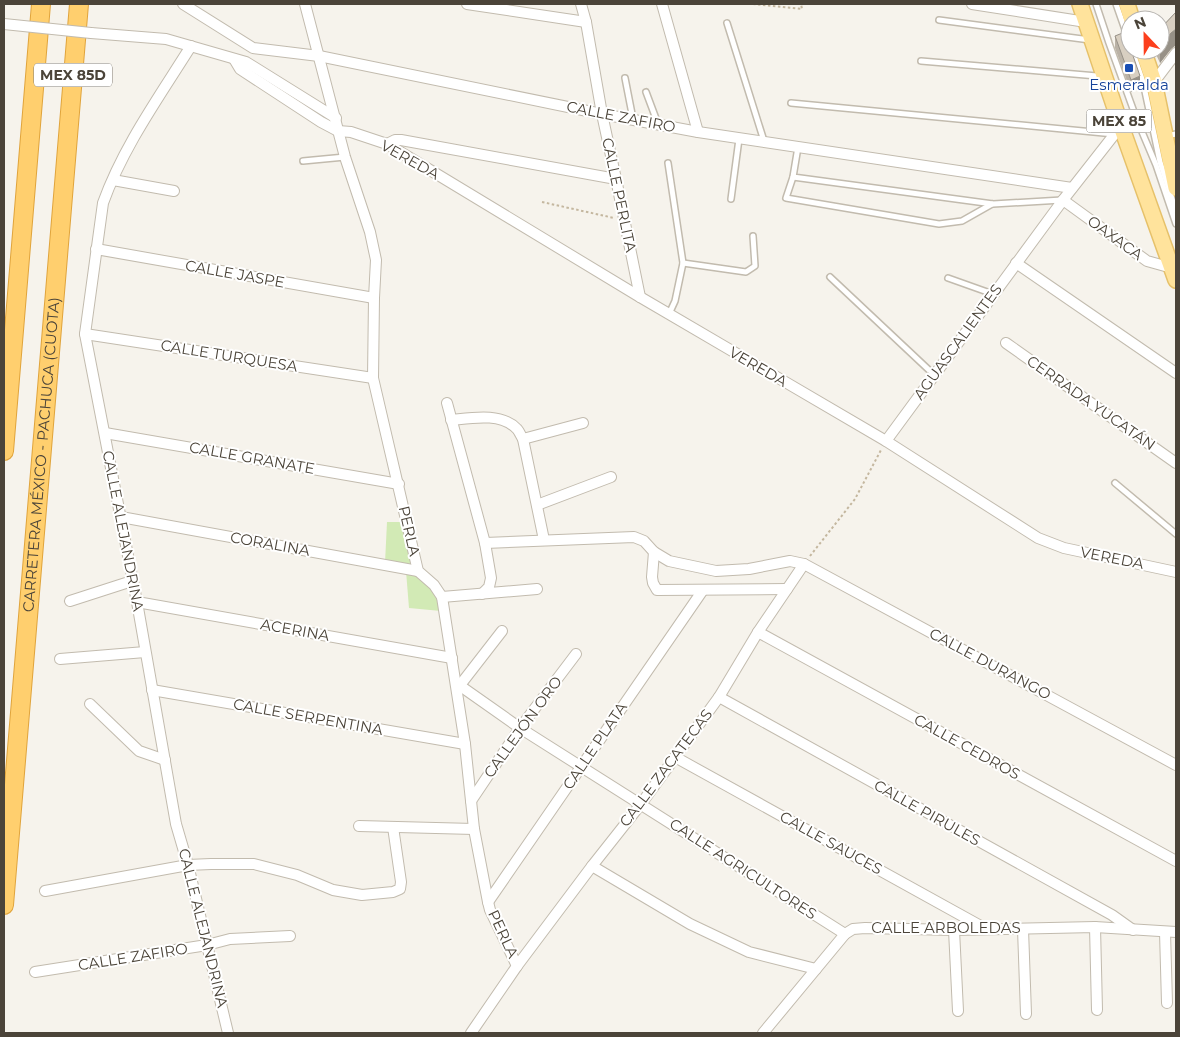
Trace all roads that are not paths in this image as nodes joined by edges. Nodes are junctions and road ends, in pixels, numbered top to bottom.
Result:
1 (40, 4) edge
2 (79, 4) edge
3 (183, 4) edge
4 (305, 4) edge
5 (466, 4) edge
6 (581, 4) edge
7 (662, 4) edge
8 (972, 4) edge
9 (1080, 4) edge
10 (1096, 4) edge
11 (939, 20) dead end
12 (586, 22) junction
13 (1086, 22) junction
14 (727, 23) dead end
15 (4, 24) edge
16 (1092, 41) junction
17 (191, 46) junction
18 (253, 48) junction
19 (1176, 53) edge
20 (318, 56) junction
21 (921, 60) dead end
22 (1135, 60) edge
23 (1146, 60) edge
24 (243, 65) junction
25 (1104, 75) junction
26 (625, 78) dead end
27 (1154, 82) junction
28 (646, 92) dead end
29 (791, 103) dead end
30 (602, 114) junction
31 (334, 116) junction
32 (633, 120) junction
33 (658, 124) junction
34 (1118, 130) junction
35 (338, 131) junction
36 (351, 132) junction
37 (698, 132) junction
38 (1171, 135) edge
39 (739, 138) junction
40 (764, 142) junction
41 (387, 144) junction
42 (798, 147) junction
43 (345, 157) junction
44 (303, 160) dead end
45 (668, 163) dead end
46 (793, 177) junction
47 (616, 179) junction
48 (113, 180) junction
49 (1072, 188) junction
50 (1176, 188) edge
51 (174, 191) dead end
52 (732, 199) dead end
53 (1062, 200) junction
54 (993, 204) junction
55 (1176, 211) edge
56 (1176, 224) edge
57 (753, 236) dead end
58 (96, 249) junction
59 (683, 262) junction
60 (1016, 263) junction
61 (1174, 274) edge
62 (830, 276) dead end
63 (948, 278) dead end
64 (993, 294) junction
65 (640, 297) junction
66 (374, 298) junction
67 (669, 314) junction
68 (85, 334) junction
69 (1006, 343) dead end
70 (1176, 373) edge
71 (935, 374) junction
72 (373, 378) junction
73 (447, 403) dead end
74 (451, 420) junction
75 (583, 423) dead end
76 (105, 433) junction
77 (523, 439) junction
78 (886, 441) junction
79 (4, 451) edge
80 (1176, 463) edge
81 (611, 477) dead end
82 (1115, 483) dead end
83 (399, 484) junction
84 (537, 505) junction
85 (121, 517) junction
86 (1176, 534) edge
87 (544, 540) junction
88 (485, 543) junction
89 (654, 552) junction
90 (804, 564) junction
91 (418, 571) junction
92 (1176, 572) edge
93 (132, 581) junction
94 (537, 589) dead end
95 (787, 589) junction
96 (702, 590) junction
97 (482, 594) junction
98 (442, 598) junction
99 (70, 601) dead end
100 (137, 602) junction
101 (502, 630) dead end
102 (758, 632) junction
103 (146, 652) junction
104 (576, 654) dead end
105 (452, 658) junction
106 (60, 659) dead end
107 (458, 687) junction
108 (152, 690) junction
109 (719, 697) junction
110 (90, 704) dead end
111 (520, 728) junction
112 (465, 744) junction
113 (675, 756) junction
114 (165, 760) junction
115 (1176, 765) edge
116 (581, 767) junction
117 (471, 800) junction
118 (641, 804) junction
119 (359, 826) dead end
120 (392, 827) junction
121 (474, 829) junction
122 (1176, 862) edge
123 (188, 865) junction
124 (592, 866) junction
125 (45, 891) dead end
126 (488, 902) junction
127 (4, 905) edge
128 (1094, 928) junction
129 (987, 929) junction
130 (1023, 929) junction
131 (954, 930) junction
132 (1133, 930) junction
133 (1165, 932) junction
134 (1176, 932) edge
135 (845, 934) junction
136 (290, 936) dead end
137 (208, 944) junction
138 (517, 966) junction
139 (816, 969) junction
140 (35, 972) dead end
141 (1166, 1003) dead end
142 (1097, 1010) dead end
143 (958, 1011) dead end
144 (1026, 1014) dead end
145 (228, 1033) edge
146 (471, 1033) edge
147 (763, 1033) edge

1 - 79 highway, MEX 85D
2 - 127 highway, CARRETERA MÉXICO - PACHUCA (CUOTA) / MEX 85D
3 - 18 street, CALLE ZAFIRO
4 - 20 street, PERLA
5 - 12 street
6 - 12 street, CALLE PERLITA
7 - 37 street
8 - 13 street
9 - 13 main road, MEX 85
10 - 56 lane
11 - 16 lane
12 - 30 street, CALLE PERLITA
13 - 16 main road, MEX 85
14 - 40 lane
15 - 17 street, VEREDA, bridge
16 - 25 main road, MEX 85
17 - 24 street, VEREDA
17 - 48 street, CALLE ALEJANDRINA
18 - 20 street, CALLE ZAFIRO
18 - 24 street
19 - 27 street
20 - 30 street, CALLE ZAFIRO
20 - 31 street, PERLA
21 - 25 lane
22 - 55 lane
23 - 27 main road, MEX 85
24 - 31 street, VEREDA
24 - 35 street, VEREDA
25 - 34 main road, MEX 85
26 - 32 lane
27 - 38 main road, MEX 85
28 - 33 lane
29 - 34 lane
30 - 32 street, CALLE ZAFIRO
30 - 47 street, CALLE PERLITA
31 - 35 street, PERLA
31 - 36 street, VEREDA
32 - 33 street, CALLE ZAFIRO
33 - 37 street, CALLE ZAFIRO
34 - 49 street, AGUASCALIENTES
34 - 61 main road, MEX 85
35 - 36 street, VEREDA
35 - 43 street, PERLA
36 - 41 street, VEREDA
37 - 39 street, CALLE ZAFIRO
38 - 50 main road, MEX 85
39 - 40 street, CALLE ZAFIRO
39 - 52 lane
40 - 42 street, CALLE ZAFIRO
41 - 47 street
41 - 65 street, VEREDA
42 - 46 lane
42 - 49 street, CALLE ZAFIRO
43 - 44 lane
43 - 66 street, PERLA
45 - 59 lane
46 - 54 lane
46 - 54 lane
47 - 65 street, CALLE PERLITA
48 - 51 street
48 - 58 street, CALLE ALEJANDRINA
49 - 53 street, AGUASCALIENTES
53 - 54 lane
53 - 60 street, AGUASCALIENTES
53 - 61 street, OAXACA
57 - 59 lane
58 - 66 street, CALLE JASPE
58 - 68 street, CALLE ALEJANDRINA
59 - 67 lane
60 - 64 street, AGUASCALIENTES
60 - 70 street
62 - 71 lane
63 - 64 lane
64 - 71 street, AGUASCALIENTES
65 - 67 street, VEREDA
66 - 72 street, PERLA
67 - 78 street, VEREDA
68 - 72 street, CALLE TURQUESA
68 - 76 street, CALLE ALEJANDRINA
69 - 80 street, CERRADA YUCATÁN
71 - 78 street, AGUASCALIENTES
72 - 83 street, PERLA
73 - 74 street
74 - 77 street
74 - 88 street
75 - 77 street
76 - 83 street, CALLE GRANATE
76 - 85 street, CALLE ALEJANDRINA
77 - 84 street
78 - 92 street, VEREDA
81 - 84 street
82 - 86 lane
83 - 91 street, PERLA
84 - 87 street
85 - 91 street, CORALINA
85 - 93 street, CALLE ALEJANDRINA
87 - 88 street
87 - 89 street
88 - 97 street
89 - 90 street
89 - 96 street
90 - 95 street, CALLE ZACATECAS
90 - 115 street, CALLE DURANGO
91 - 98 street, PERLA
93 - 99 street
93 - 100 street, CALLE ALEJANDRINA
94 - 97 street
95 - 96 street
95 - 102 street, CALLE ZACATECAS
96 - 116 street, CALLE PLATA
97 - 98 street
98 - 105 street, PERLA
100 - 103 street, CALLE ALEJANDRINA
100 - 105 street, ACERINA
101 - 107 street
102 - 109 street, CALLE ZACATECAS
102 - 122 street, CALLE CEDROS
103 - 106 street
103 - 108 street, CALLE ALEJANDRINA
104 - 111 street, CALLEJÓN ORO
105 - 107 street, PERLA
107 - 111 street
107 - 112 street, PERLA
108 - 112 street, CALLE SERPENTINA
108 - 114 street, CALLE ALEJANDRINA
109 - 113 street, CALLE ZACATECAS
109 - 132 street, CALLE PIRULES
110 - 114 street
111 - 116 street
111 - 117 street, CALLEJÓN ORO
112 - 117 street, PERLA
113 - 118 street, CALLE ZACATECAS
113 - 129 street, CALLE SAUCES
114 - 123 street, CALLE ALEJANDRINA
116 - 118 street
116 - 126 street, CALLE PLATA
117 - 121 street, PERLA
118 - 124 street, CALLE ZACATECAS
118 - 135 street, CALLE AGRICULTORES
119 - 120 street
120 - 121 street
120 - 123 street
121 - 126 street, PERLA
123 - 125 street
123 - 137 street, CALLE ALEJANDRINA
124 - 138 street, CALLE ZACATECAS
124 - 139 street
126 - 138 street, PERLA
128 - 130 street, CALLE ARBOLEDAS
128 - 132 street, CALLE ARBOLEDAS
128 - 142 street
129 - 130 street, CALLE ARBOLEDAS
129 - 131 street, CALLE ARBOLEDAS
130 - 144 street
131 - 135 street, CALLE ARBOLEDAS
131 - 143 street
132 - 133 street, CALLE ARBOLEDAS
133 - 134 street, CALLE ARBOLEDAS
133 - 141 street
135 - 139 street
136 - 137 street, CALLE ZAFIRO
137 - 140 street, CALLE ZAFIRO
137 - 145 street, CALLE ALEJANDRINA
138 - 146 street, CALLE ZACATECAS
139 - 147 street

